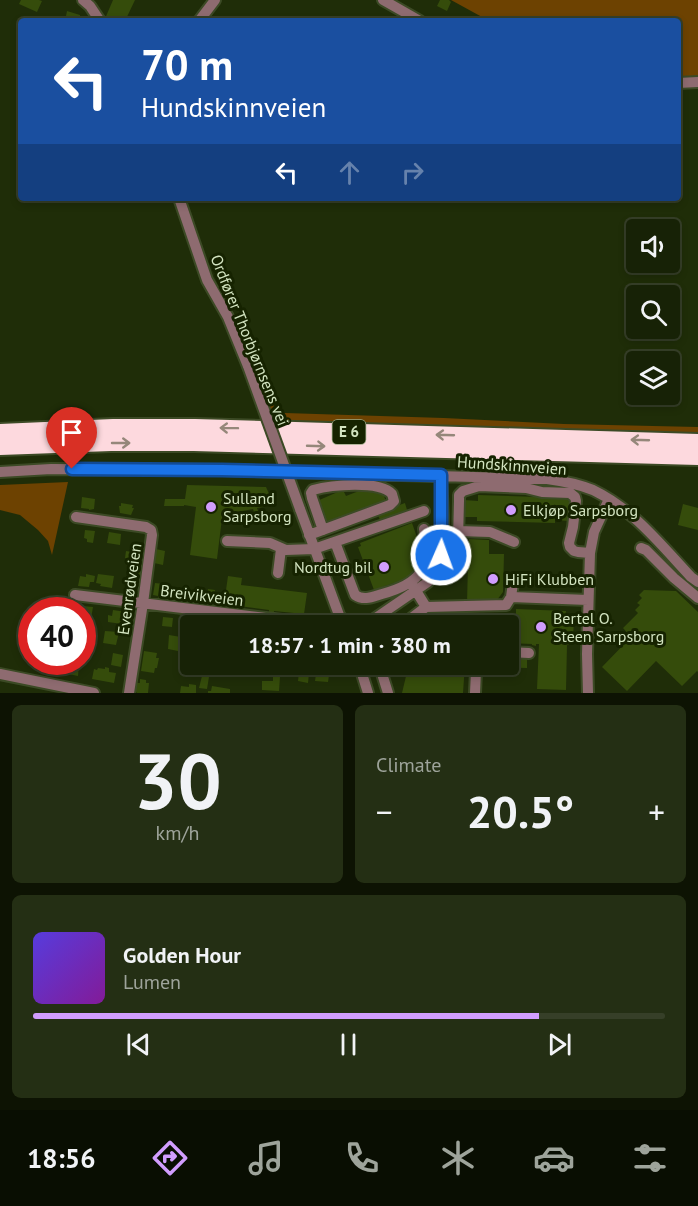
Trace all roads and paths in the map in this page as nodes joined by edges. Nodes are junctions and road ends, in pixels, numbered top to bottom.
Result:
1 (83, 0) edge
2 (215, 0) edge
3 (382, 0) edge
4 (98, 18) edge
5 (201, 18) edge
6 (415, 18) edge
7 (698, 81) edge
8 (681, 83) edge
9 (180, 201) edge
10 (0, 432) edge
11 (698, 442) edge
12 (0, 447) edge
13 (698, 457) edge
14 (0, 472) edge
15 (441, 475) junction
16 (609, 499) junction
17 (424, 511) dead end
18 (76, 517) dead end
19 (424, 529) dead end
20 (323, 530) junction
21 (309, 535) junction
22 (227, 541) dead end
23 (335, 542) junction
24 (514, 542) dead end
25 (641, 548) dead end
26 (281, 549) junction
27 (314, 549) junction
28 (590, 553) junction
29 (278, 573) dead end
30 (698, 582) edge
31 (513, 583) dead end
32 (413, 587) junction
33 (75, 595) dead end
34 (511, 597) junction
35 (698, 598) edge
36 (588, 600) junction
37 (143, 603) junction
38 (426, 607) junction
39 (241, 615) edge
40 (339, 615) edge
41 (378, 615) edge
42 (417, 615) edge
43 (519, 653) edge
44 (529, 653) dead end
45 (0, 674) edge
46 (362, 675) edge
47 (382, 675) edge
48 (476, 675) edge
49 (94, 693) edge
50 (129, 693) edge
51 (368, 693) edge
52 (388, 693) edge
53 (475, 693) edge
54 (588, 693) edge

1 - 4 street
2 - 5 street
3 - 6 street
7 - 8 street
9 - 21 street, Ordfører Thorbjørnsens vei, bridge
11 -> 10 highway, E 6
12 -> 13 highway, E 6
14 - 15 street, Hundskinnveien
15 - 16 street, Hundskinnveien
15 - 32 street
16 - 28 street
16 - 30 street, Hundskinnveien
17 - 23 street
18 - 37 street, Evenrødveien
19 - 32 street
20 - 20 street
20 - 21 street
21 - 27 street, Ordfører Thorbjørnsens vei
22 - 26 street
23 - 27 street
23 - 32 street
24 - 28 street
25 - 35 street
26 - 27 street
26 - 29 street
27 - 40 street, Ordfører Thorbjørnsens vei
28 - 36 street
31 - 34 street
32 - 38 street
32 - 41 street
33 - 37 street, Breivikveien
34 - 36 street
34 - 38 street
36 - 54 street
37 - 39 street, Breivikveien
37 - 50 street, Evenrødveien
38 - 42 street
43 - 44 street
45 - 49 street
46 - 51 street
47 - 52 street
48 - 53 street

